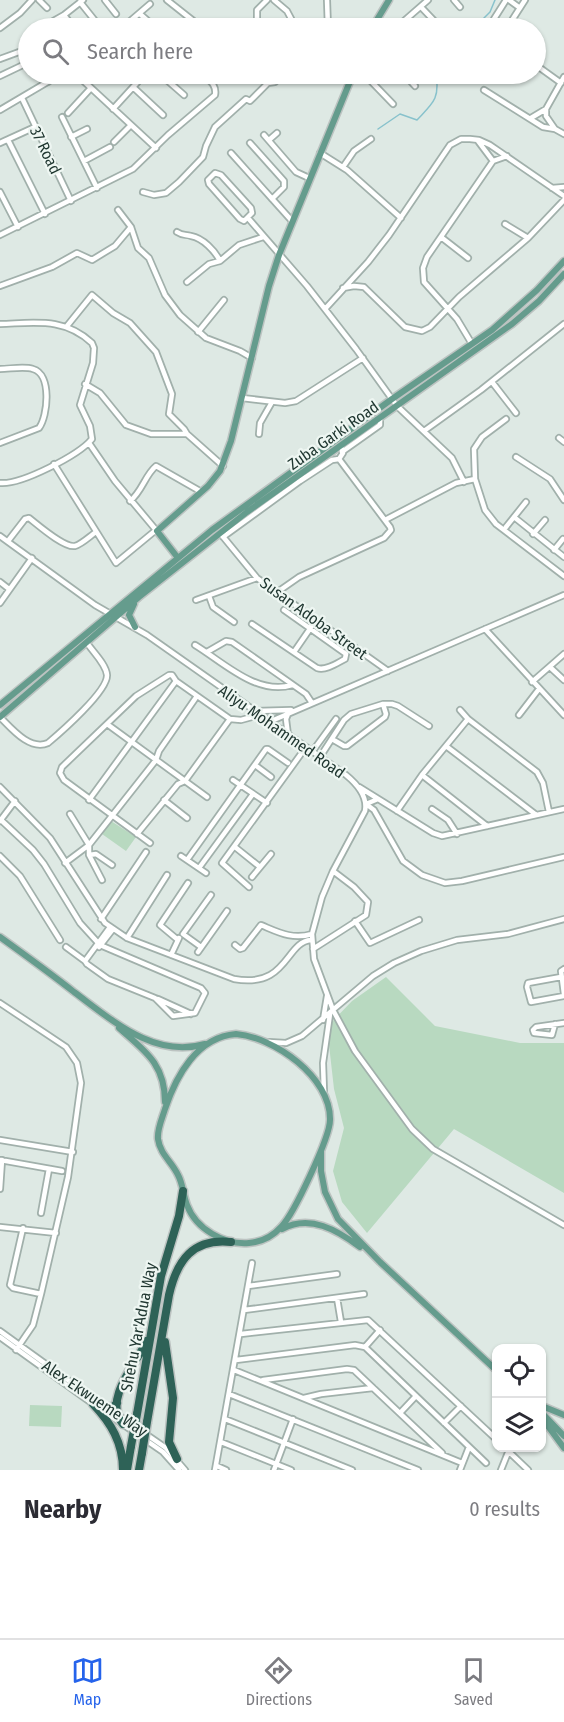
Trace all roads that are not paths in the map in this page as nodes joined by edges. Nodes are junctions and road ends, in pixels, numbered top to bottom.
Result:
1 (32, 0) edge
2 (39, 0) edge
3 (105, 0) edge
4 (167, 0) edge
5 (267, 0) edge
6 (274, 0) edge
7 (327, 0) edge
8 (388, 0) edge
9 (429, 0) edge
10 (454, 0) edge
11 (508, 0) edge
12 (525, 0) edge
13 (81, 1) edge
14 (150, 4) dead end
15 (421, 7) junction
16 (47, 8) dead end
17 (460, 8) dead end
18 (520, 8) junction
19 (116, 14) dead end
20 (140, 14) junction
21 (64, 15) junction
22 (60, 18) edge
23 (66, 18) edge
24 (93, 18) edge
25 (135, 18) edge
26 (145, 18) edge
27 (190, 18) edge
28 (257, 18) edge
29 (290, 18) edge
30 (328, 18) edge
31 (378, 18) edge
32 (409, 18) edge
33 (431, 18) edge
34 (495, 18) edge
35 (514, 18) edge
36 (0, 28) edge
37 (18, 52) edge
38 (0, 59) edge
39 (18, 67) edge
40 (546, 71) edge
41 (0, 76) edge
42 (563, 80) edge
43 (45, 84) edge
44 (86, 84) edge
45 (136, 84) edge
46 (171, 84) edge
47 (213, 84) edge
48 (267, 84) edge
49 (349, 84) edge
50 (374, 84) edge
51 (133, 87) junction
52 (91, 88) junction
53 (484, 90) dead end
54 (184, 95) dead end
55 (22, 98) junction
56 (393, 104) dead end
57 (113, 109) junction
58 (546, 109) junction
59 (0, 110) edge
60 (68, 113) dead end
61 (163, 115) dead end
62 (62, 117) dead end
63 (531, 118) junction
64 (131, 125) junction
65 (35, 127) junction
66 (87, 129) dead end
67 (555, 129) junction
68 (277, 133) dead end
69 (564, 134) edge
70 (264, 135) dead end
71 (71, 137) junction
72 (371, 139) dead end
73 (8, 140) junction
74 (269, 140) junction
75 (478, 140) junction
76 (250, 142) dead end
77 (0, 144) edge
78 (156, 148) junction
79 (231, 153) dead end
80 (320, 153) junction
81 (507, 156) junction
82 (492, 160) junction
83 (84, 161) junction
84 (343, 167) junction
85 (309, 178) junction
86 (564, 187) edge
87 (97, 188) junction
88 (552, 188) junction
89 (0, 192) edge
90 (143, 192) dead end
91 (564, 198) edge
92 (272, 199) junction
93 (71, 201) junction
94 (118, 210) dead end
95 (45, 214) junction
96 (248, 218) junction
97 (401, 218) junction
98 (292, 221) junction
99 (505, 224) dead end
100 (18, 227) junction
101 (131, 227) junction
102 (177, 232) dead end
103 (0, 235) edge
104 (263, 237) junction
105 (441, 237) junction
106 (528, 238) junction
107 (279, 255) junction
108 (468, 258) dead end
109 (220, 261) junction
110 (564, 261) edge
111 (564, 274) edge
112 (187, 282) dead end
113 (0, 286) edge
114 (343, 288) junction
115 (224, 300) dead end
116 (325, 309) junction
117 (448, 309) junction
118 (0, 324) edge
119 (564, 324) edge
120 (67, 326) junction
121 (198, 332) junction
122 (472, 344) junction
123 (252, 358) junction
124 (363, 358) junction
125 (0, 369) edge
126 (492, 382) junction
127 (85, 384) junction
128 (242, 398) junction
129 (392, 399) junction
130 (272, 402) junction
131 (397, 406) junction
132 (516, 413) dead end
133 (506, 419) dead end
134 (424, 431) junction
135 (187, 434) junction
136 (259, 434) dead end
137 (559, 438) dead end
138 (0, 440) edge
139 (564, 442) edge
140 (89, 443) junction
141 (342, 449) junction
142 (516, 457) dead end
143 (339, 459) junction
144 (54, 465) junction
145 (222, 466) junction
146 (475, 479) junction
147 (464, 482) junction
148 (0, 483) edge
149 (198, 490) dead end
150 (564, 500) edge
151 (130, 501) junction
152 (526, 502) dead end
153 (514, 517) junction
154 (385, 520) junction
155 (545, 520) dead end
156 (506, 526) dead end
157 (157, 531) junction
158 (96, 532) junction
159 (533, 534) junction
160 (222, 535) junction
161 (0, 536) edge
162 (563, 539) edge
163 (8, 542) junction
164 (555, 550) junction
165 (564, 557) edge
166 (32, 558) junction
167 (178, 558) junction
168 (564, 576) edge
169 (258, 578) junction
170 (0, 582) edge
171 (9, 589) junction
172 (276, 593) junction
173 (564, 595) edge
174 (209, 596) junction
175 (139, 597) junction
176 (196, 600) dead end
177 (0, 603) edge
178 (284, 610) dead end
179 (114, 615) junction
180 (316, 620) junction
181 (234, 622) dead end
182 (252, 624) dead end
183 (135, 627) junction
184 (310, 629) junction
185 (485, 629) junction
186 (87, 643) junction
187 (195, 645) dead end
188 (207, 652) junction
189 (294, 652) junction
190 (564, 654) edge
191 (551, 668) junction
192 (388, 671) junction
193 (564, 680) edge
194 (176, 681) junction
195 (532, 682) junction
196 (292, 685) junction
197 (539, 689) junction
198 (197, 696) junction
199 (312, 703) junction
200 (383, 704) junction
201 (0, 705) edge
202 (252, 710) junction
203 (297, 710) junction
204 (460, 710) dead end
205 (289, 713) junction
206 (259, 714) junction
207 (519, 715) dead end
208 (564, 715) edge
209 (0, 717) edge
210 (230, 719) junction
211 (336, 719) dead end
212 (468, 719) junction
213 (269, 722) junction
214 (107, 724) junction
215 (429, 726) dead end
216 (288, 735) junction
217 (332, 739) junction
218 (132, 742) junction
219 (446, 746) junction
220 (306, 747) junction
221 (312, 752) junction
222 (320, 757) junction
223 (156, 760) junction
224 (288, 763) dead end
225 (255, 765) junction
226 (422, 775) junction
227 (271, 777) dead end
228 (233, 780) dead end
229 (185, 782) junction
230 (240, 785) junction
231 (357, 785) junction
232 (0, 786) edge
233 (253, 794) junction
234 (207, 797) dead end
235 (378, 799) junction
236 (89, 800) junction
237 (164, 800) junction
238 (15, 801) junction
239 (267, 803) junction
240 (366, 804) junction
241 (432, 809) dead end
242 (564, 809) edge
243 (397, 811) junction
244 (549, 812) junction
245 (70, 814) dead end
246 (535, 814) junction
247 (112, 816) junction
248 (187, 818) dead end
249 (0, 820) edge
250 (487, 826) junction
251 (137, 834) junction
252 (457, 834) junction
253 (150, 843) dead end
254 (89, 845) junction
255 (235, 847) junction
256 (146, 852) dead end
257 (271, 854) dead end
258 (89, 855) junction
259 (0, 856) edge
260 (181, 856) dead end
261 (564, 856) edge
262 (187, 860) junction
263 (65, 863) junction
264 (112, 865) dead end
265 (260, 867) junction
266 (199, 868) junction
267 (333, 871) junction
268 (207, 873) dead end
269 (167, 875) dead end
270 (252, 877) dead end
271 (102, 880) dead end
272 (188, 883) dead end
273 (249, 887) dead end
274 (211, 895) dead end
275 (228, 911) dead end
276 (101, 919) junction
277 (564, 919) edge
278 (419, 920) dead end
279 (355, 921) junction
280 (112, 928) junction
281 (183, 934) junction
282 (0, 937) edge
283 (312, 937) junction
284 (128, 938) junction
285 (60, 939) dead end
286 (178, 940) junction
287 (99, 944) junction
288 (235, 945) dead end
289 (66, 946) dead end
290 (313, 949) junction
291 (171, 954) junction
292 (86, 962) junction
293 (564, 969) edge
294 (561, 977) junction
295 (327, 992) junction
296 (564, 995) edge
297 (155, 998) junction
298 (0, 1003) edge
299 (101, 1012) junction
300 (331, 1012) junction
301 (191, 1014) junction
302 (323, 1020) junction
303 (564, 1023) edge
304 (555, 1024) junction
305 (213, 1042) junction
306 (263, 1042) junction
307 (324, 1095) junction
308 (164, 1112) junction
309 (0, 1140) edge
310 (323, 1142) junction
311 (73, 1152) junction
312 (1, 1160) edge
313 (49, 1169) junction
314 (62, 1171) dead end
315 (0, 1189) edge
316 (183, 1191) junction
317 (41, 1213) dead end
318 (564, 1225) edge
319 (0, 1227) edge
320 (23, 1228) junction
321 (276, 1232) junction
322 (56, 1233) junction
323 (231, 1242) junction
324 (380, 1262) junction
325 (252, 1263) dead end
326 (337, 1274) dead end
327 (249, 1286) junction
328 (41, 1294) junction
329 (364, 1294) dead end
330 (337, 1298) junction
331 (244, 1310) junction
332 (341, 1322) junction
333 (164, 1324) junction
334 (380, 1330) junction
335 (0, 1331) edge
336 (151, 1331) junction
337 (241, 1334) junction
338 (0, 1338) edge
339 (365, 1347) junction
340 (17, 1348) junction
341 (236, 1360) junction
342 (492, 1366) edge
343 (234, 1370) junction
344 (262, 1380) junction
345 (373, 1388) junction
346 (229, 1394) junction
347 (416, 1396) junction
348 (304, 1398) junction
349 (117, 1403) junction
350 (93, 1404) junction
351 (104, 1406) junction
352 (461, 1406) junction
353 (546, 1408) edge
354 (400, 1413) junction
355 (564, 1415) edge
356 (546, 1417) edge
357 (225, 1419) junction
358 (293, 1419) junction
359 (121, 1420) junction
360 (546, 1423) edge
361 (444, 1424) junction
362 (114, 1431) junction
363 (492, 1435) edge
364 (564, 1436) edge
365 (221, 1442) junction
366 (284, 1442) junction
367 (469, 1447) junction
368 (564, 1448) edge
369 (506, 1452) edge
370 (510, 1452) edge
371 (444, 1455) junction
372 (177, 1459) junction
373 (462, 1463) junction
374 (486, 1463) dead end
375 (275, 1467) edge
376 (216, 1468) edge
377 (125, 1470) edge
378 (139, 1470) edge
379 (179, 1470) edge
380 (185, 1470) edge
381 (226, 1470) edge
382 (291, 1470) edge
383 (352, 1470) edge
384 (418, 1470) edge
385 (460, 1470) edge
386 (501, 1470) edge
387 (528, 1470) edge

1 - 36 street
2 - 16 street
3 - 19 street
4 - 27 street
5 - 28 street
6 - 29 street
7 - 30 street
8 - 31 main road
9 - 15 street
10 - 17 street
11 - 18 street
11 - 34 street
12 - 18 street
13 - 21 street
13 - 24 street
14 - 20 street
15 - 32 street
15 - 33 street
18 - 35 street
20 - 25 street
20 - 26 street
21 - 22 street
21 - 23 street
37 - 38 street
39 - 41 street
40 - 42 street
42 - 58 street
43 - 55 street
44 - 52 street
45 - 51 street
46 - 54 street
47 - 78 street
48 - 90 street
49 - 80 main road
50 - 56 street
51 - 57 street
51 - 61 street
52 - 57 street
52 - 60 street
53 - 63 street
55 - 59 street
55 - 65 street, 37 Road
57 - 64 street
58 - 63 street
58 - 67 street
62 - 71 street
63 - 67 street
64 - 78 street
64 - 83 street
65 - 73 street
65 - 93 street, 37 Road
66 - 71 street
67 - 69 street
68 - 74 street
70 - 74 street
71 - 83 street
72 - 84 street
73 - 77 street
73 - 95 street
74 - 85 street
75 - 81 street
75 - 82 street
75 - 97 street
76 - 92 street
78 - 87 street
79 - 92 street
80 - 84 street
80 - 85 main road
81 - 82 street
81 - 88 street
82 - 105 street
83 - 87 street
84 - 97 street
85 - 98 main road
86 - 88 street
87 - 93 street
88 - 91 street
89 - 100 street
91 - 106 street
92 - 98 street
93 - 95 street
94 - 101 street
95 - 100 street
96 - 96 street
96 - 104 street
97 - 114 street
98 - 107 main road
99 - 106 street
100 - 103 street
101 - 113 street
101 - 121 street
102 - 109 street
104 - 107 street
104 - 109 street
105 - 108 street
105 - 117 street
106 - 117 street
107 - 116 street
107 - 123 main road
109 - 112 street
110 - 122 main road, Zuba Garki Road
111 - 131 main road, Zuba Garki Road
114 - 116 street
114 - 117 street
115 - 121 street
116 - 124 street
117 - 122 street
118 - 120 street
119 - 126 street
120 - 127 street
120 - 135 street
121 - 123 street
122 - 129 main road, Zuba Garki Road
123 - 128 main road
124 - 129 street
124 - 130 street
125 - 138 street
126 - 132 street
126 - 134 street
127 - 135 street
127 - 140 street
128 - 130 street
128 - 145 main road
129 - 131 street
129 - 167 main road, Zuba Garki Road
130 - 136 street
131 - 134 street
131 - 141 main road, Zuba Garki Road
133 - 146 street
134 - 147 street
135 - 145 street
137 - 139 street
140 - 144 street
140 - 151 street
141 - 143 street
141 - 160 main road, Zuba Garki Road
142 - 150 street
143 - 154 street
143 - 160 street
144 - 148 street
144 - 158 street
145 - 157 main road
146 - 147 street
146 - 168 street
147 - 154 street
149 - 151 street
151 - 157 street
152 - 153 street
153 - 156 street
153 - 159 street
154 - 172 street
155 - 159 street
157 - 158 street
157 - 167 main road
158 - 163 street
159 - 164 street
160 - 169 street, Susan Adoba Street
160 - 175 main road, Zuba Garki Road
161 - 163 street, Aliyu Mohammed Road
162 - 164 street
163 - 166 street, Aliyu Mohammed Road
164 - 165 street
166 - 171 street
166 - 179 street, Aliyu Mohammed Road
167 - 179 main road, Zuba Garki Road
169 - 172 street, Susan Adoba Street
169 - 174 street
170 - 171 street
171 - 177 street
172 - 180 street, Susan Adoba Street
173 - 185 street
174 - 176 street
174 - 181 street
175 - 179 main road, Zuba Garki Road
175 - 183 main road
178 - 184 street
179 - 183 street, Aliyu Mohammed Road
179 - 186 main road
179 - 201 main road
180 - 184 street
180 - 192 street, Susan Adoba Street
182 - 189 street
183 - 202 street, Aliyu Mohammed Road
184 - 189 street
184 - 189 street
185 - 192 street
185 - 195 street
186 - 209 main road
186 - 209 street
187 - 188 street
188 - 196 street
188 - 196 street
190 - 191 street
191 - 193 street
191 - 195 street
192 - 199 street
194 - 198 street
194 - 214 street
194 - 218 street
195 - 197 street
196 - 199 street
197 - 207 street
197 - 208 street
198 - 210 street
198 - 223 street
199 - 203 street
200 - 215 street
200 - 217 street
200 - 217 street
202 - 203 street
202 - 206 street, Aliyu Mohammed Road
203 - 205 street
204 - 212 street
205 - 213 street
205 - 216 street
206 - 210 street
206 - 213 street, Aliyu Mohammed Road
210 - 229 street
211 - 221 street
212 - 219 street
212 - 244 street
213 - 216 street, Aliyu Mohammed Road
214 - 218 street
214 - 236 street
216 - 220 street, Aliyu Mohammed Road
217 - 222 street
218 - 223 street
218 - 236 street
219 - 226 street
219 - 246 street
220 - 221 street, Aliyu Mohammed Road
220 - 239 street
221 - 222 street, Aliyu Mohammed Road
222 - 231 street, Aliyu Mohammed Road
223 - 229 street
223 - 247 street
224 - 225 street
225 - 227 street
225 - 230 street
226 - 243 street
226 - 250 street
228 - 230 street
229 - 234 street
229 - 237 street
230 - 233 street
230 - 262 street
231 - 235 street
231 - 240 street, Aliyu Mohammed Road
232 - 238 street
233 - 239 street
233 - 266 street
235 - 240 street
235 - 243 street
236 - 247 street
237 - 248 street
237 - 251 street
238 - 249 street
238 - 263 street
239 - 255 street
240 - 261 street, Aliyu Mohammed Road
240 - 267 street
241 - 252 street
242 - 244 street
243 - 252 street
244 - 246 street
245 - 254 street
246 - 250 street
247 - 251 street
247 - 254 street
249 - 287 street
250 - 252 street
251 - 253 street
254 - 258 street
254 - 263 street
255 - 265 street
255 - 273 street
256 - 276 street
257 - 265 street
258 - 264 street
258 - 271 street
259 - 285 street
260 - 262 street
262 - 266 street
263 - 276 street
265 - 270 street
266 - 268 street
267 - 279 street
267 - 283 street
269 - 284 street
272 - 286 street
274 - 281 street
275 - 281 street
276 - 280 street
277 - 300 street
278 - 279 street
279 - 290 street
280 - 284 street
280 - 287 street
281 - 286 street
282 - 299 main road
283 - 288 street
283 - 290 street
283 - 291 street
284 - 291 street
286 - 291 street
287 - 292 street
287 - 301 street
289 - 292 street
290 - 295 street
292 - 297 street
293 - 294 street
294 - 296 street
294 - 296 street
295 - 300 street
295 - 302 street
297 - 301 street
297 - 301 street
298 - 311 street
299 - 305 main road
299 - 308 main road
300 - 302 street
300 - 307 street
300 - 318 street
302 - 306 street
303 - 304 street
304 - 304 street
305 - 306 main road
305 - 308 main road
306 - 307 main road
307 - 310 main road
308 - 316 main road
309 - 311 street
310 - 321 main road
310 - 324 main road
311 - 322 street
312 - 313 street
312 - 315 street
313 - 314 street
313 - 317 street
316 - 323 main road
316 - 336 highway, Shehu Yar'Adua Way
319 - 320 street
320 - 322 street
320 - 328 street
321 - 323 main road
321 - 324 main road
322 - 328 street
323 - 333 highway, Shehu Yar'Adua Way
324 - 342 main road
325 - 327 street
326 - 327 street
327 - 331 street
328 - 340 street
329 - 330 street
330 - 331 street
330 - 332 street
331 - 337 street
332 - 334 street
332 - 337 street
333 - 372 highway
333 - 378 highway, Shehu Yar'Adua Way, bridge
334 - 339 street
334 - 352 street
335 - 340 street, Alex Ekwueme Way
336 - 349 highway
336 - 377 highway, Shehu Yar'Adua Way, bridge
337 - 341 street
338 - 340 street, Alex Ekwueme Way
339 - 341 street
339 - 347 street
340 - 350 street, Alex Ekwueme Way
340 - 351 street, Alex Ekwueme Way
341 - 343 street
343 - 344 street
343 - 346 street
344 - 345 street
344 - 348 street
345 - 348 street
345 - 354 street
346 - 357 street
346 - 358 street
347 - 354 street
347 - 361 street
348 - 371 street
349 - 351 highway
349 - 359 highway
350 - 359 street, Alex Ekwueme Way
350 - 362 highway
351 - 359 street, Alex Ekwueme Way
352 - 361 street
352 - 363 street
353 - 355 main road
354 - 371 street
356 - 364 main road
357 - 365 street
357 - 366 street
358 - 366 street
358 - 384 street
359 - 362 highway
359 - 372 street, Alex Ekwueme Way
359 - 379 street, Alex Ekwueme Way
360 - 368 main road
361 - 367 street
362 - 377 highway
365 - 375 street
365 - 376 street
366 - 375 street
366 - 383 street
367 - 373 street
367 - 374 street
369 - 386 street
370 - 387 street
371 - 373 street
372 - 380 street, Alex Ekwueme Way
373 - 385 street
375 - 382 street
376 - 381 street

